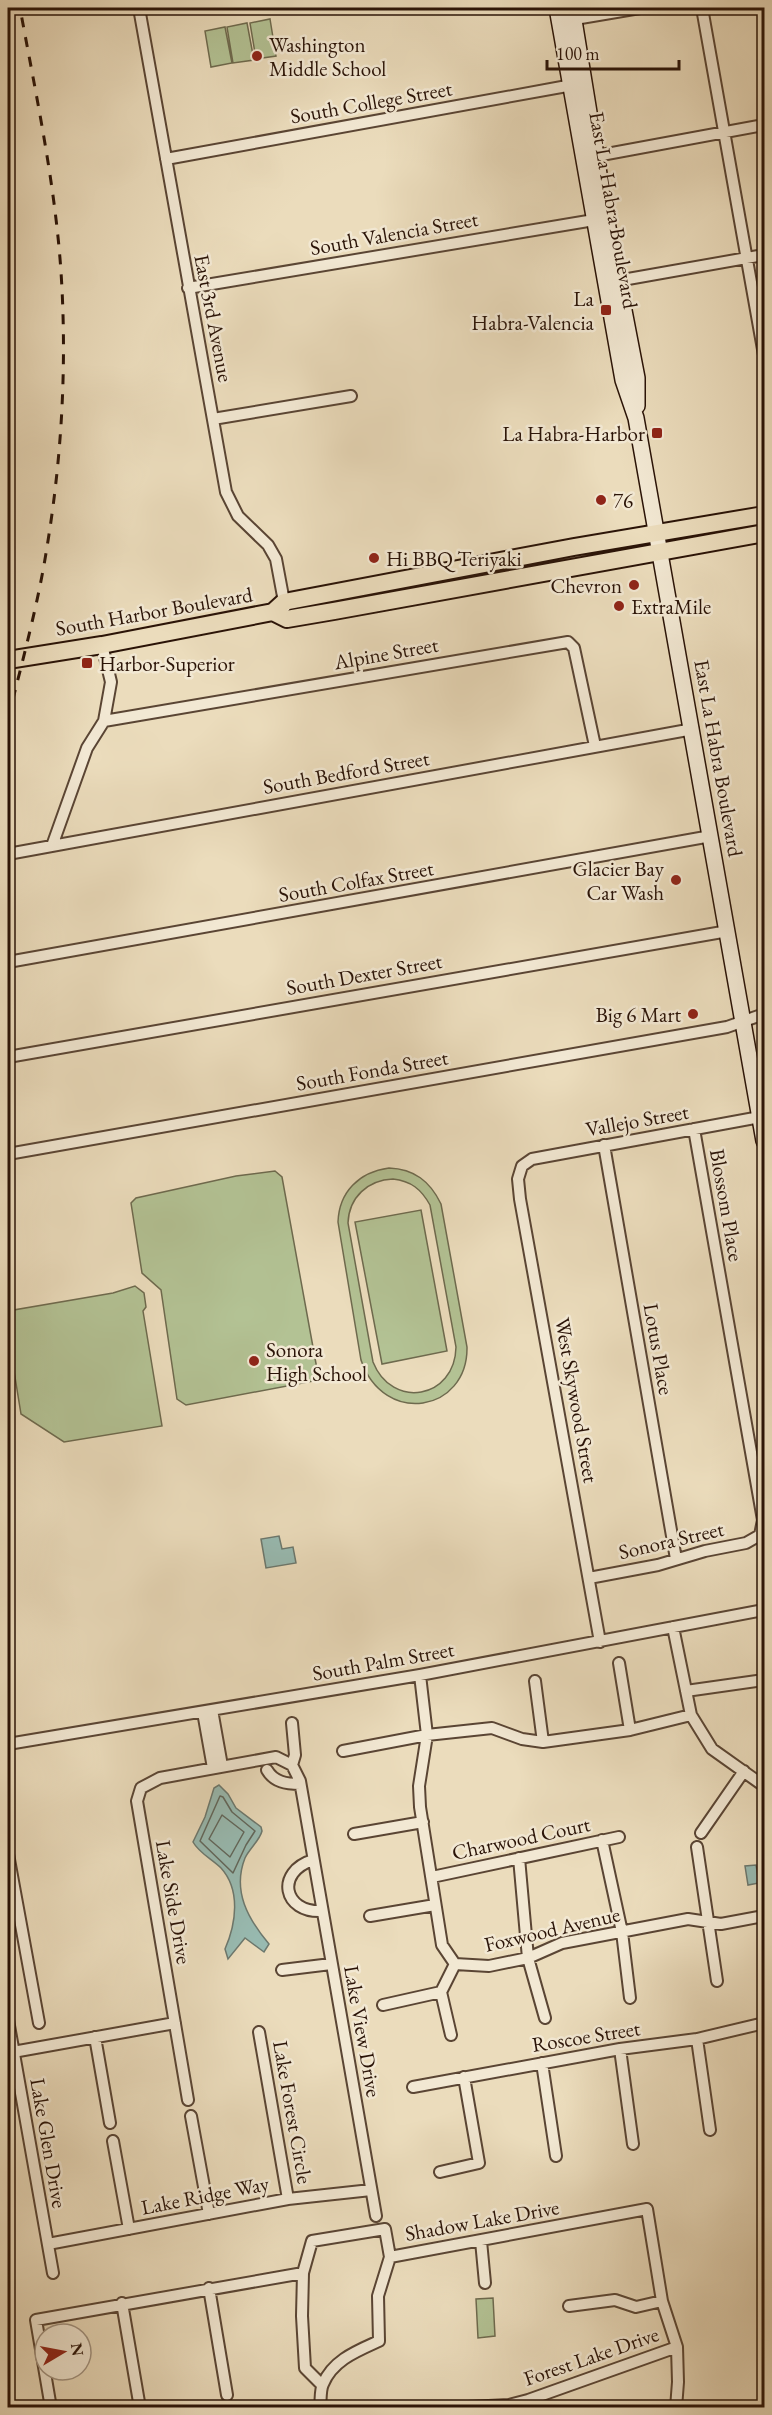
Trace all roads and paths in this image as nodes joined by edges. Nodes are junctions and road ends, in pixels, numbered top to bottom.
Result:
1 (139, 8) edge
2 (640, 8) edge
3 (702, 8) edge
4 (566, 14) edge
5 (578, 84) junction
6 (765, 125) edge
7 (725, 133) junction
8 (596, 156) junction
9 (166, 159) junction
10 (600, 219) junction
11 (765, 255) edge
12 (747, 258) junction
13 (612, 282) junction
14 (188, 288) junction
15 (765, 356) edge
16 (351, 396) dead end
17 (213, 419) junction
18 (765, 515) edge
19 (657, 532) junction
20 (765, 533) edge
21 (660, 551) junction
22 (282, 611) junction
23 (102, 645) junction
24 (8, 660) edge
25 (104, 721) junction
26 (693, 729) junction
27 (595, 746) junction
28 (711, 836) junction
29 (52, 846) junction
30 (8, 854) edge
31 (728, 931) junction
32 (8, 962) edge
33 (765, 1014) edge
34 (743, 1021) junction
35 (8, 1057) edge
36 (760, 1117) junction
37 (694, 1129) junction
38 (765, 1141) edge
39 (604, 1145) junction
40 (8, 1154) edge
41 (522, 1166) joint
42 (760, 1535) joint
43 (676, 1559) junction
44 (589, 1578) junction
45 (765, 1610) edge
46 (673, 1628) junction
47 (600, 1642) junction
48 (619, 1663) dead end
49 (420, 1675) junction
50 (765, 1680) edge
51 (535, 1681) dead end
52 (686, 1691) junction
53 (208, 1711) junction
54 (691, 1715) junction
55 (292, 1724) dead end
56 (630, 1730) junction
57 (427, 1735) junction
58 (543, 1742) junction
59 (8, 1744) edge
60 (343, 1750) dead end
61 (292, 1765) junction
62 (218, 1767) junction
63 (267, 1770) dead end
64 (744, 1772) junction
65 (300, 1784) junction
66 (765, 1786) edge
67 (423, 1822) junction
68 (701, 1833) dead end
69 (354, 1834) dead end
70 (619, 1837) dead end
71 (602, 1840) junction
72 (697, 1847) dead end
73 (8, 1854) edge
74 (312, 1856) junction
75 (519, 1858) junction
76 (432, 1877) junction
77 (435, 1905) junction
78 (322, 1911) junction
79 (370, 1916) dead end
80 (765, 1916) edge
81 (709, 1922) junction
82 (622, 1932) junction
83 (528, 1958) junction
84 (331, 1964) junction
85 (455, 1964) junction
86 (282, 1970) dead end
87 (717, 1981) dead end
88 (441, 1992) junction
89 (630, 1998) dead end
90 (383, 2005) dead end
91 (545, 2018) dead end
92 (8, 2020) edge
93 (39, 2023) dead end
94 (175, 2023) junction
95 (765, 2023) edge
96 (259, 2032) dead end
97 (450, 2035) dead end
98 (94, 2037) junction
99 (697, 2039) junction
100 (620, 2049) junction
101 (13, 2052) junction
102 (542, 2063) junction
103 (464, 2077) junction
104 (413, 2087) dead end
105 (188, 2100) dead end
106 (191, 2116) dead end
107 (110, 2123) dead end
108 (710, 2130) dead end
109 (113, 2141) dead end
110 (633, 2144) dead end
111 (556, 2156) dead end
112 (440, 2172) dead end
113 (371, 2190) junction
114 (288, 2199) junction
115 (209, 2214) junction
116 (376, 2216) dead end
117 (129, 2229) junction
118 (481, 2241) junction
119 (48, 2244) junction
120 (390, 2257) junction
121 (53, 2273) dead end
122 (303, 2273) junction
123 (485, 2283) dead end
124 (209, 2288) junction
125 (662, 2301) junction
126 (122, 2303) junction
127 (569, 2307) dead end
128 (677, 2347) junction
129 (322, 2385) junction
130 (227, 2395) dead end
131 (51, 2408) edge
132 (140, 2408) edge
133 (320, 2408) edge
134 (447, 2408) edge
135 (676, 2408) edge

1 - 9 street, East 3rd Avenue
2 - 4 street
3 - 7 street
4 - 5 main road, East La Habra Boulevard
5 - 8 main road, East La Habra Boulevard
5 - 9 street, South College Street
5 - 10 main road, East La Habra Boulevard
6 - 7 street
7 - 8 street
7 - 12 street
8 - 10 main road, East La Habra Boulevard
9 - 14 street, East 3rd Avenue
10 - 13 main road, East La Habra Boulevard
10 - 14 street, South Valencia Street
11 - 12 street
12 - 13 street
12 - 15 street
13 - 19 main road, East La Habra Boulevard
14 - 17 street, East 3rd Avenue
16 - 17 street
17 - 22 street, East 3rd Avenue
18 - 19 main road
19 - 21 main road, East La Habra Boulevard
19 - 22 main road
20 - 21 main road, South Harbor Boulevard
21 - 22 main road, South Harbor Boulevard
21 - 26 main road, East La Habra Boulevard
22 - 23 main road, South Harbor Boulevard
23 - 24 main road, South Harbor Boulevard
23 - 25 street
25 - 27 street, Alpine Street
25 - 29 street
26 - 27 street, South Bedford Street
26 - 28 main road, East La Habra Boulevard
27 - 29 street, South Bedford Street
28 - 31 main road, East La Habra Boulevard
28 - 32 street, South Colfax Street
29 - 30 street, South Bedford Street
31 - 34 main road, East La Habra Boulevard
31 - 35 street, South Dexter Street
33 - 34 street, South Fonda Street
34 - 36 main road, East La Habra Boulevard
34 - 40 street, South Fonda Street
36 - 37 street, Vallejo Street
36 - 38 main road, East La Habra Boulevard
37 - 39 street, Vallejo Street
37 - 42 street, Blossom Place
39 - 41 street, Vallejo Street
39 - 43 street, Lotus Place
41 - 44 street, West Skywood Street
42 - 43 street, Sonora Street
43 - 44 street, Sonora Street
44 - 47 street, West Skywood Street
45 - 46 street, South Palm Street
46 - 47 street, South Palm Street
46 - 52 street
47 - 49 street, South Palm Street
48 - 56 street
49 - 53 street, South Palm Street
49 - 57 street
50 - 52 street
51 - 58 street
52 - 54 street
53 - 59 street, South Palm Street
53 - 62 street
54 - 56 street
54 - 64 street
55 - 61 street
56 - 58 street
57 - 58 street
57 - 60 street
57 - 67 street
61 - 62 street
61 - 65 street, Lake View Drive
62 - 94 street, Lake Side Drive
63 - 65 street
64 - 66 street
64 - 68 street
65 - 74 street, Lake View Drive
67 - 69 street
67 - 76 street
70 - 71 street, Charwood Court
71 - 75 street, Charwood Court
71 - 82 street
72 - 81 street
73 - 93 street
74 - 78 street, Lake View Drive
74 - 78 street
75 - 76 street, Charwood Court
75 - 83 street
76 - 77 street
77 - 79 street
77 - 85 street
78 - 84 street, Lake View Drive
80 - 81 street, Foxwood Avenue
81 - 82 street, Foxwood Avenue
81 - 87 street
82 - 83 street, Foxwood Avenue
82 - 89 street
83 - 85 street, Foxwood Avenue
83 - 91 street
84 - 86 street
84 - 113 street, Lake View Drive
85 - 88 street
88 - 90 street
88 - 97 street
92 - 101 street, Lake Glen Drive
94 - 98 street
94 - 105 street, Lake Side Drive
95 - 99 street, Roscoe Street
96 - 114 street, Lake Forest Circle
98 - 101 street
98 - 107 street
99 - 100 street, Roscoe Street
99 - 108 street
100 - 102 street, Roscoe Street
100 - 110 street
101 - 119 street, Lake Glen Drive
102 - 103 street, Roscoe Street
102 - 111 street
103 - 104 street, Roscoe Street
103 - 112 street
106 - 115 street
109 - 117 street
113 - 114 street, Lake Ridge Way
113 - 116 street, Lake View Drive
114 - 115 street, Lake Ridge Way
115 - 117 street, Lake Ridge Way
117 - 119 street, Lake Ridge Way
118 - 120 street, Shadow Lake Drive
118 - 123 street
118 - 125 street, Shadow Lake Drive
119 - 121 street, Lake Glen Drive
120 - 122 street, Shadow Lake Drive
120 - 129 street
122 - 124 street
122 - 129 street
124 - 126 street
124 - 130 street
125 - 127 street
125 - 128 street
126 - 131 street
126 - 132 street
128 - 134 street, Forest Lake Drive
128 - 135 street
129 - 133 street

